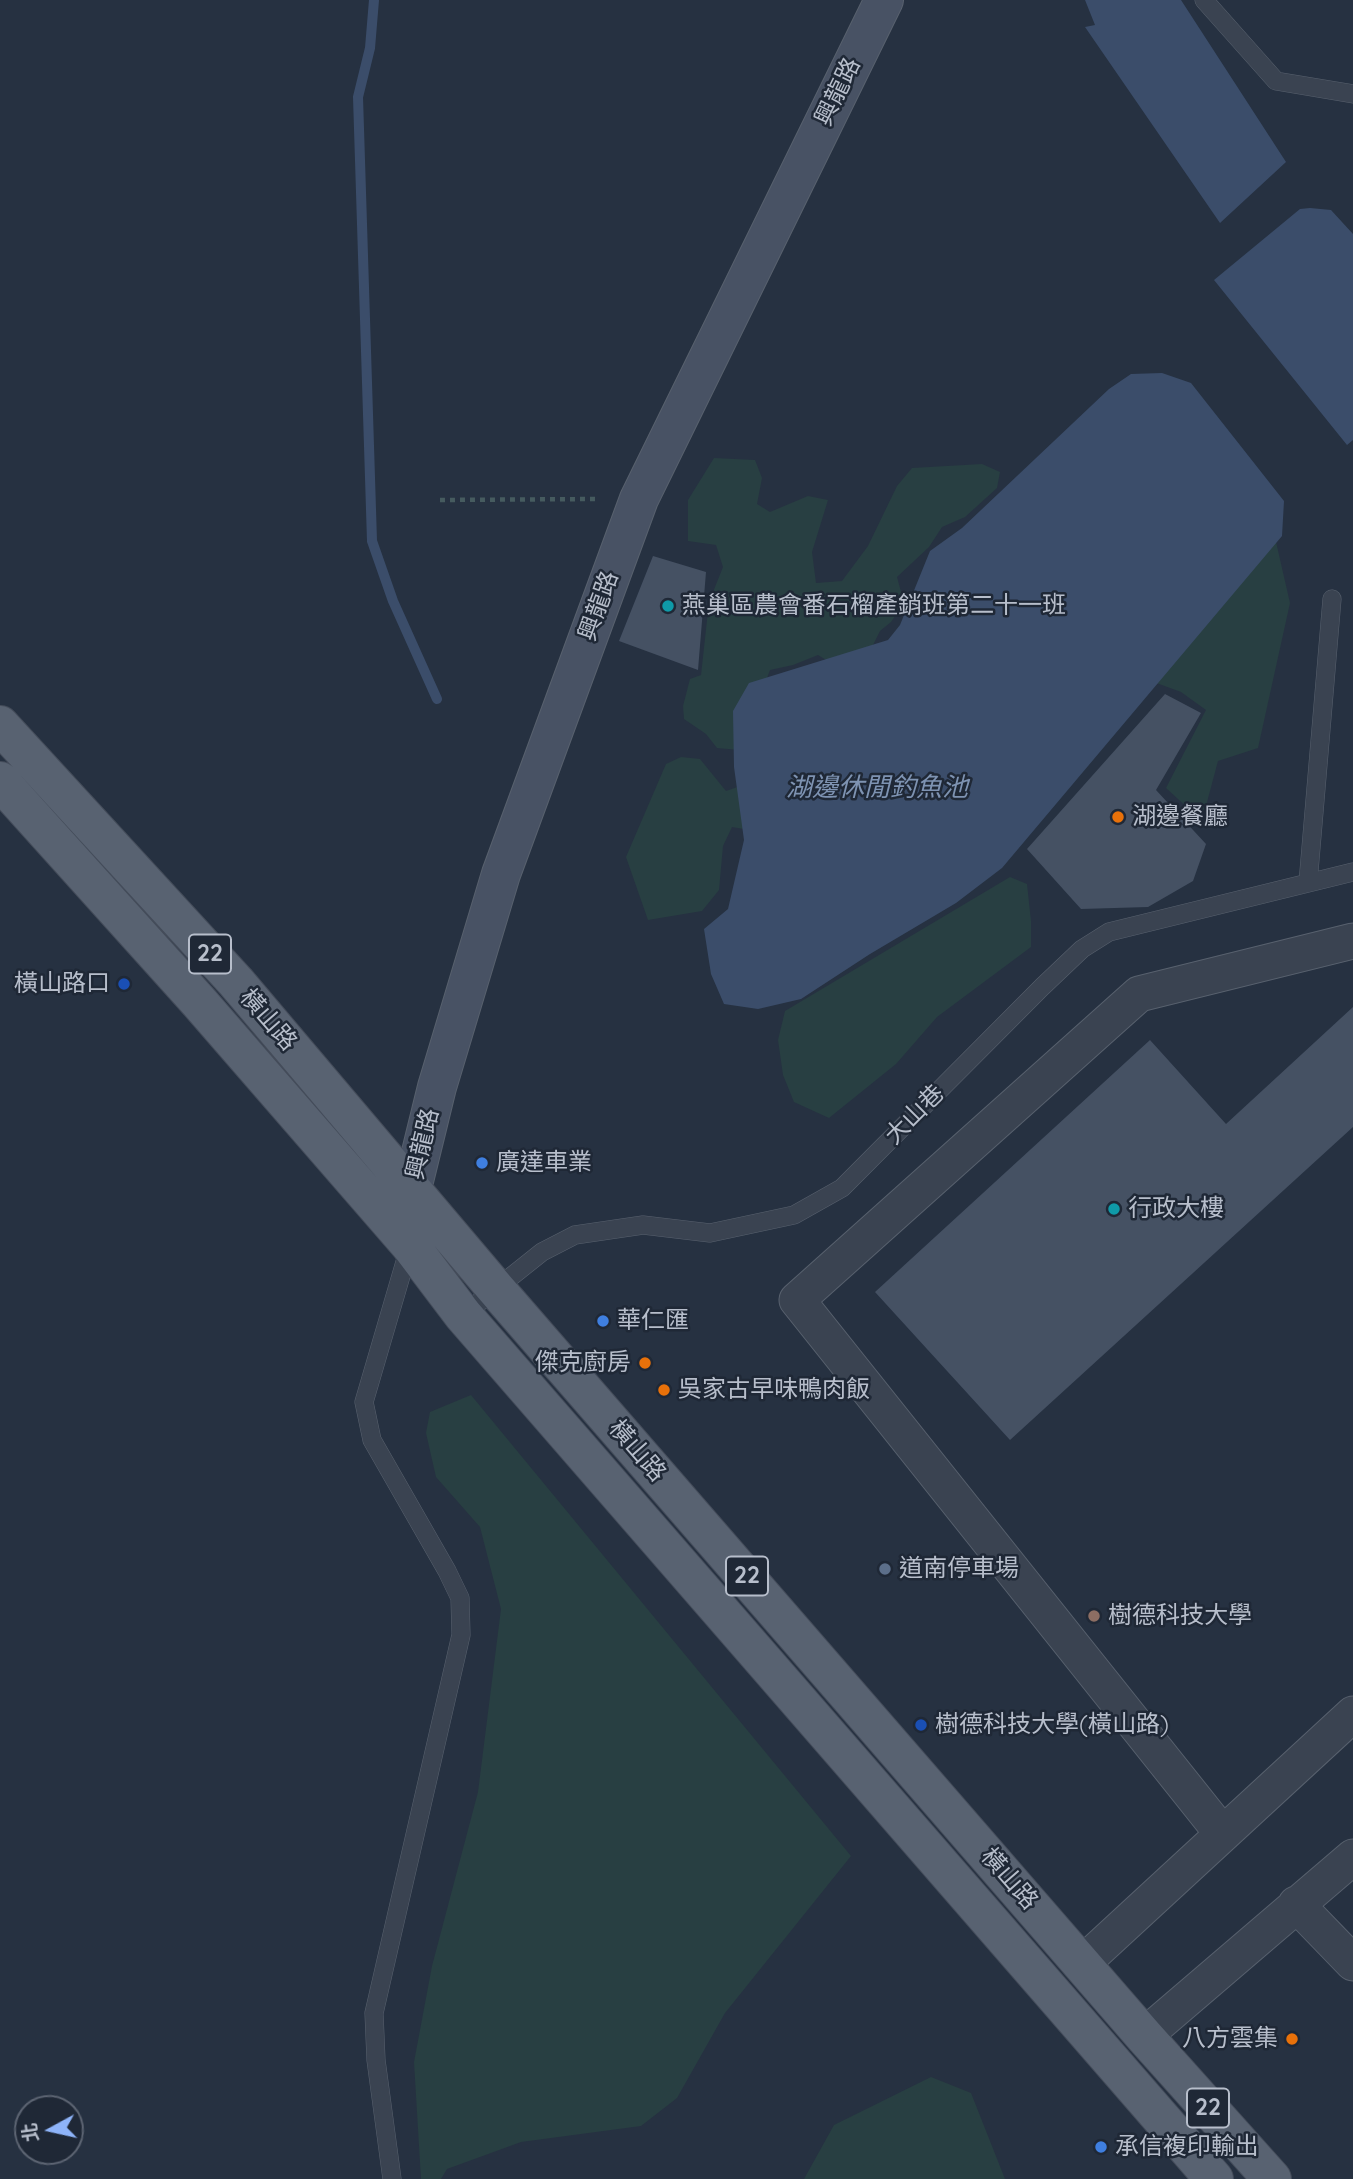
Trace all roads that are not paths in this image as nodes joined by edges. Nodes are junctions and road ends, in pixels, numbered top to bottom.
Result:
1 (884, 0) edge
2 (1204, 0) edge
3 (1353, 94) edge
4 (1332, 599) dead end
5 (0, 725) edge
6 (0, 781) edge
7 (1353, 872) edge
8 (1308, 883) junction
9 (1353, 941) edge
10 (412, 1189) junction
11 (410, 1245) junction
12 (495, 1288) junction
13 (463, 1315) junction
14 (1353, 1714) edge
15 (1222, 1833) junction
16 (1353, 1857) edge
17 (1296, 1904) junction
18 (1353, 1963) edge
19 (1066, 1976) junction
20 (1129, 2050) junction
21 (392, 2179) edge
22 (1214, 2179) edge
23 (1272, 2179) edge

1 - 10 street, 興龍路
2 - 3 lane
4 - 8 lane
5 - 10 main road, 橫山路 / 22
6 - 11 main road, 橫山路 / 22
7 - 8 lane, 大山巷
8 - 12 lane, 大山巷
9 - 15 street
10 - 11 street, 興龍路
10 - 12 main road, 橫山路 / 22
11 - 13 main road, 橫山路 / 22
11 - 21 lane
12 - 13 lane, 大山巷
12 - 19 main road, 橫山路 / 22
13 - 19 main road, 橫山路 / 22
14 - 15 street
15 - 19 street
16 - 17 street
17 - 18 street
17 - 20 street
19 - 20 main road, 橫山路 / 22
20 - 22 main road, 橫山路 / 22
20 - 23 main road, 橫山路 / 22

